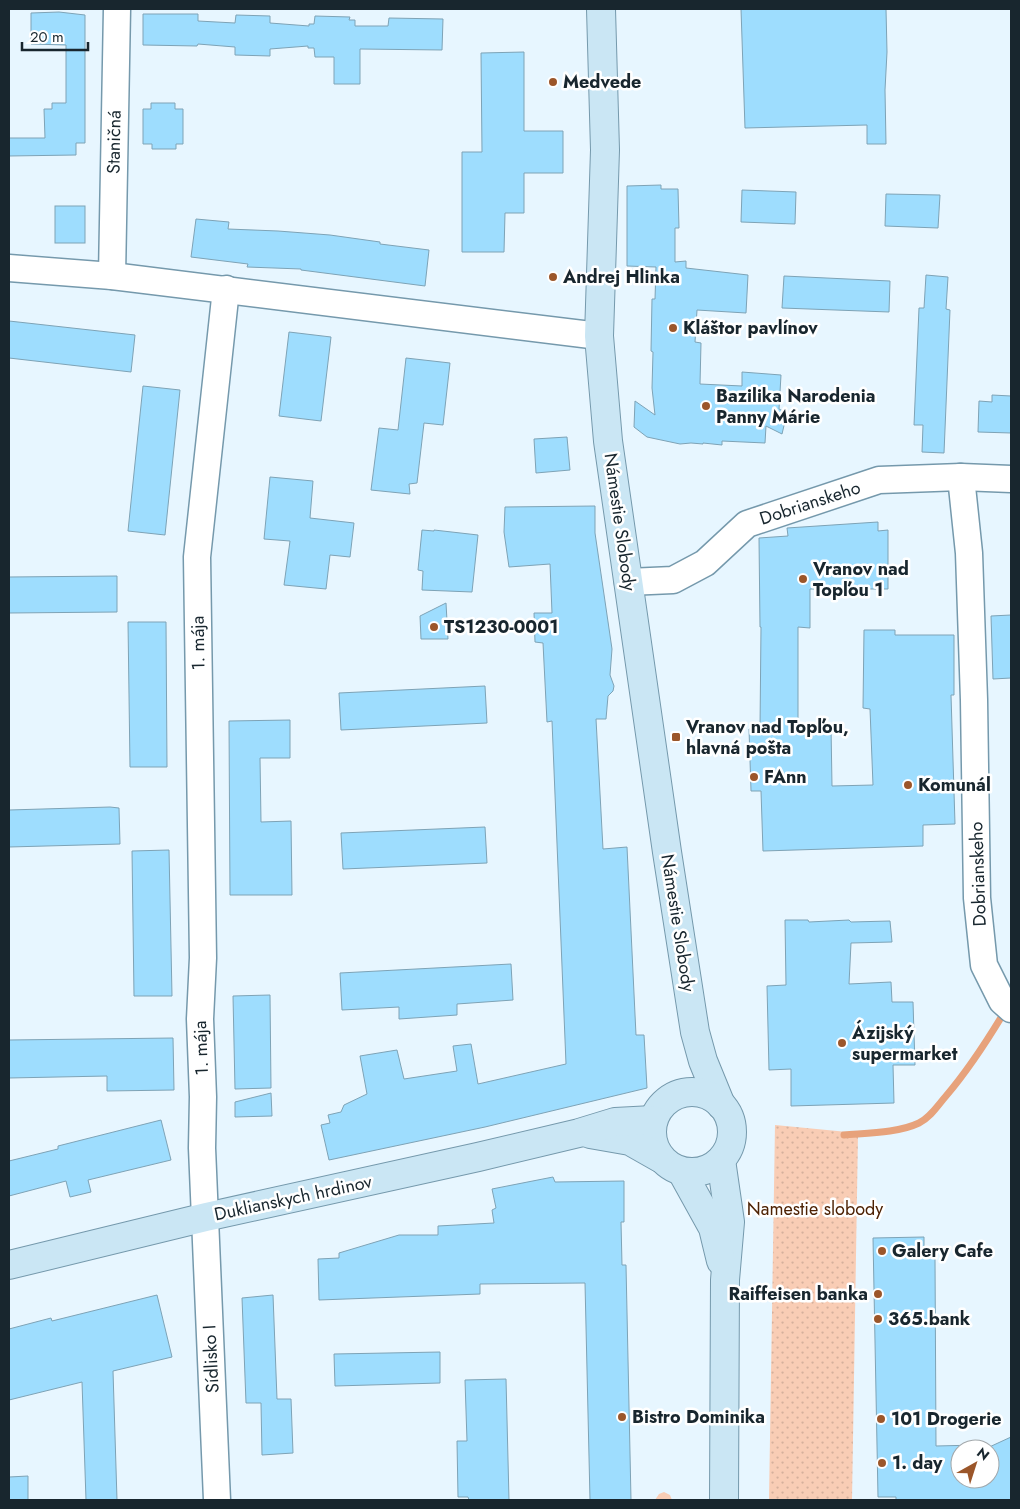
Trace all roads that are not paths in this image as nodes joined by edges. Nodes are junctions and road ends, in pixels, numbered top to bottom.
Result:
1 (116, 9) edge
2 (601, 9) edge
3 (9, 268) edge
4 (112, 276) junction
5 (226, 289) junction
6 (599, 336) junction
7 (961, 477) junction
8 (1011, 479) edge
9 (628, 582) junction
10 (1007, 1005) edge
11 (695, 1032) junction
12 (674, 1095) junction
13 (721, 1105) junction
14 (653, 1120) junction
15 (579, 1133) junction
16 (722, 1160) junction
17 (671, 1165) junction
18 (206, 1217) junction
19 (9, 1265) edge
20 (725, 1280) junction
21 (217, 1500) edge
22 (724, 1500) edge

1 - 4 street, Staničná
2 - 6 street, Námestie Slobody
3 - 4 street
4 - 5 street
5 - 6 street
5 - 18 street, 1. mája
6 - 9 street, Námestie Slobody
7 - 8 street, Dobrianskeho
7 - 9 street, Dobrianskeho
7 - 10 street, Dobrianskeho
9 - 11 street, Námestie Slobody
11 - 12 street
11 - 13 street, Námestie Slobody
12 - 13 street
12 - 14 street
13 - 16 street
14 - 15 street, Duklianskych hrdinov
14 - 17 street
15 - 17 street
15 - 18 street, Duklianskych hrdinov
16 - 17 street
16 - 20 street
17 - 20 street
18 - 19 street, Duklianskych hrdinov
18 - 21 street, Sídlisko I
20 - 22 street

